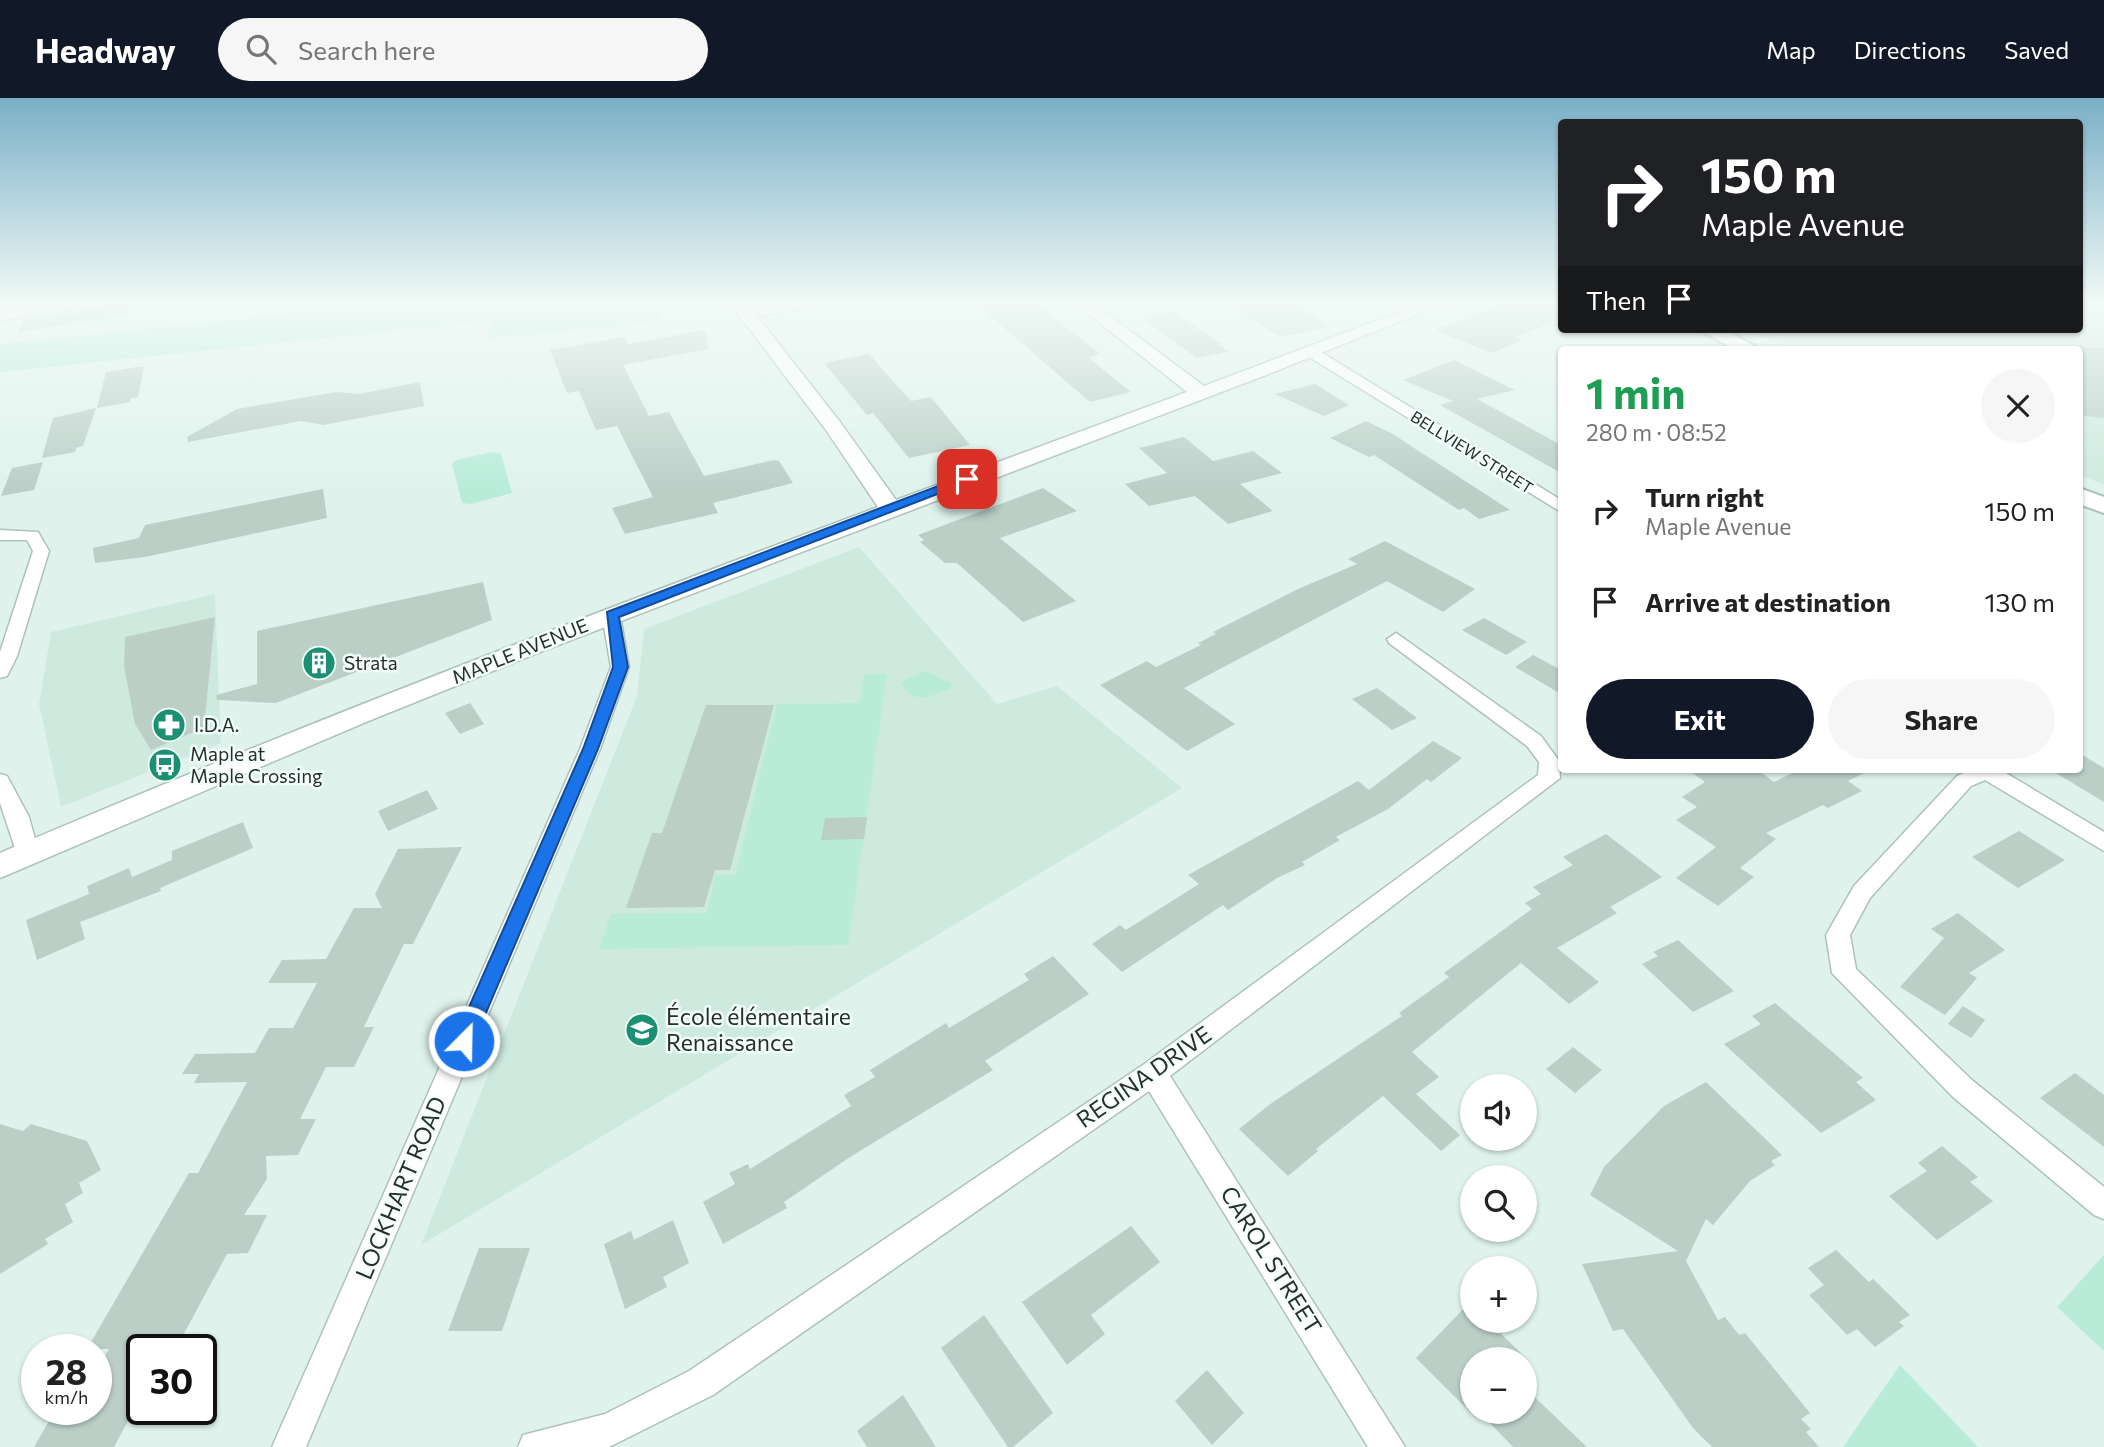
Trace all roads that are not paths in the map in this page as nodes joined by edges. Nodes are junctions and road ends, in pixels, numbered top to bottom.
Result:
1 (785, 365) edge
2 (1164, 365) edge
3 (1275, 365) edge
4 (1332, 365) edge
5 (1200, 392) junction
6 (2083, 497) edge
7 (1558, 505) edge
8 (2104, 506) edge
9 (890, 507) junction
10 (0, 535) edge
11 (611, 615) junction
12 (1396, 639) dead end
13 (0, 672) edge
14 (1980, 773) edge
15 (1991, 773) edge
16 (0, 781) edge
17 (2104, 843) edge
18 (27, 854) junction
19 (0, 866) edge
20 (1153, 1073) junction
21 (2104, 1205) edge
22 (289, 1447) edge
23 (535, 1447) edge
24 (1388, 1447) edge

1 - 9 main road
2 - 5 main road
3 - 5 main road, MAPLE AVENUE
4 - 7 street, BELLVIEW STREET
5 - 9 main road, MAPLE AVENUE
6 - 8 main road
9 - 11 main road, MAPLE AVENUE
10 - 13 street
11 - 18 main road, MAPLE AVENUE
11 - 22 street, LOCKHART ROAD
12 - 20 street, REGINA DRIVE
14 - 21 street
15 - 17 street
16 - 18 street
18 - 19 main road, MAPLE AVENUE
20 - 23 street, REGINA DRIVE
20 - 24 street, CAROL STREET

